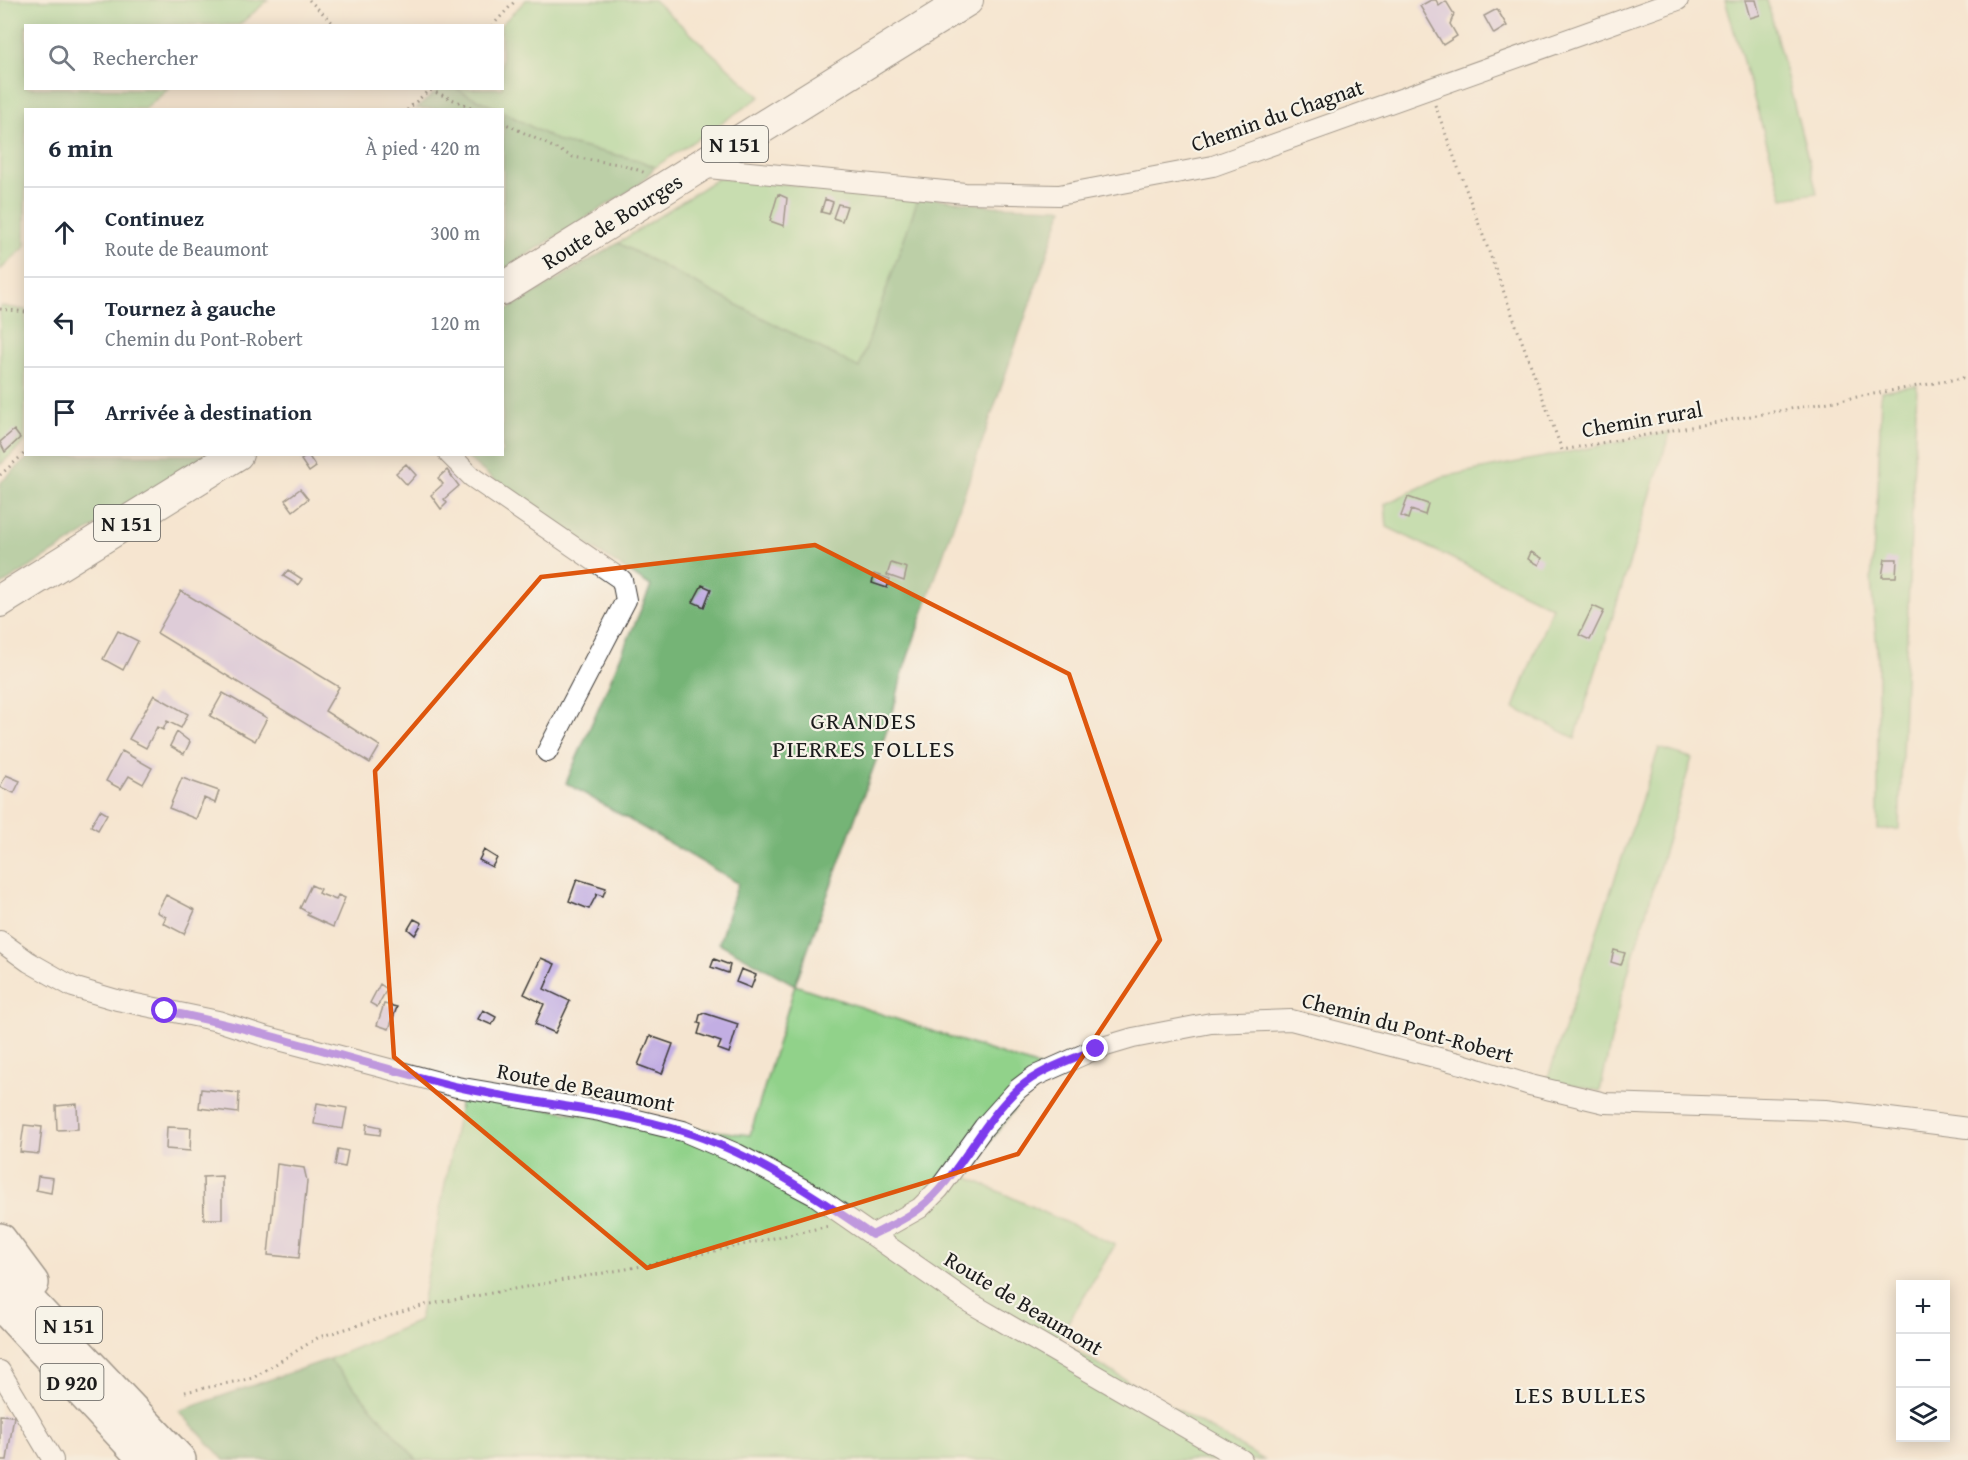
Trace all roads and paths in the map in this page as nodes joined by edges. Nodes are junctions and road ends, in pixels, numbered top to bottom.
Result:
1 (309, 0) edge
2 (516, 0) edge
3 (967, 0) edge
4 (1678, 0) edge
5 (334, 24) edge
6 (494, 24) edge
7 (1428, 87) junction
8 (427, 90) edge
9 (430, 90) edge
10 (409, 108) edge
11 (473, 108) edge
12 (504, 123) edge
13 (685, 175) junction
14 (504, 288) edge
15 (0, 309) edge
16 (24, 312) edge
17 (1968, 377) edge
18 (24, 454) edge
19 (234, 456) edge
20 (451, 456) edge
21 (0, 475) edge
22 (6, 600) edge
23 (547, 752) dead end
24 (0, 941) edge
25 (1968, 1128) edge
26 (852, 1221) junction
27 (872, 1235) junction
28 (0, 1240) edge
29 (0, 1271) edge
30 (0, 1303) edge
31 (0, 1322) edge
32 (0, 1371) edge
33 (66, 1376) junction
34 (185, 1392) dead end
35 (135, 1414) junction
36 (53, 1460) edge
37 (146, 1460) edge
38 (179, 1460) edge
39 (1242, 1460) edge

1 - 5 path
2 - 6 path
3 - 13 main road, Route de Bourges / N 151
4 - 7 street, Chemin du Chagnat
7 - 13 street, Chemin du Chagnat
7 - 17 path, Chemin rural
8 - 10 path
9 - 11 path
12 - 13 path
13 - 14 main road, Route de Bourges / N 151
15 - 16 path
18 - 21 path
19 - 22 main road, N 151
20 - 23 street
24 - 26 street, Route de Beaumont
25 - 27 street, Chemin du Pont-Robert
26 - 27 street, Route de Beaumont
26 - 34 path
27 - 39 street, Route de Beaumont
28 - 35 highway, N 151
29 - 35 highway, D 920
30 - 33 highway, D 920
31 - 33 highway, D 920
32 - 36 street
33 - 37 highway, D 920
35 - 38 highway, D 920

